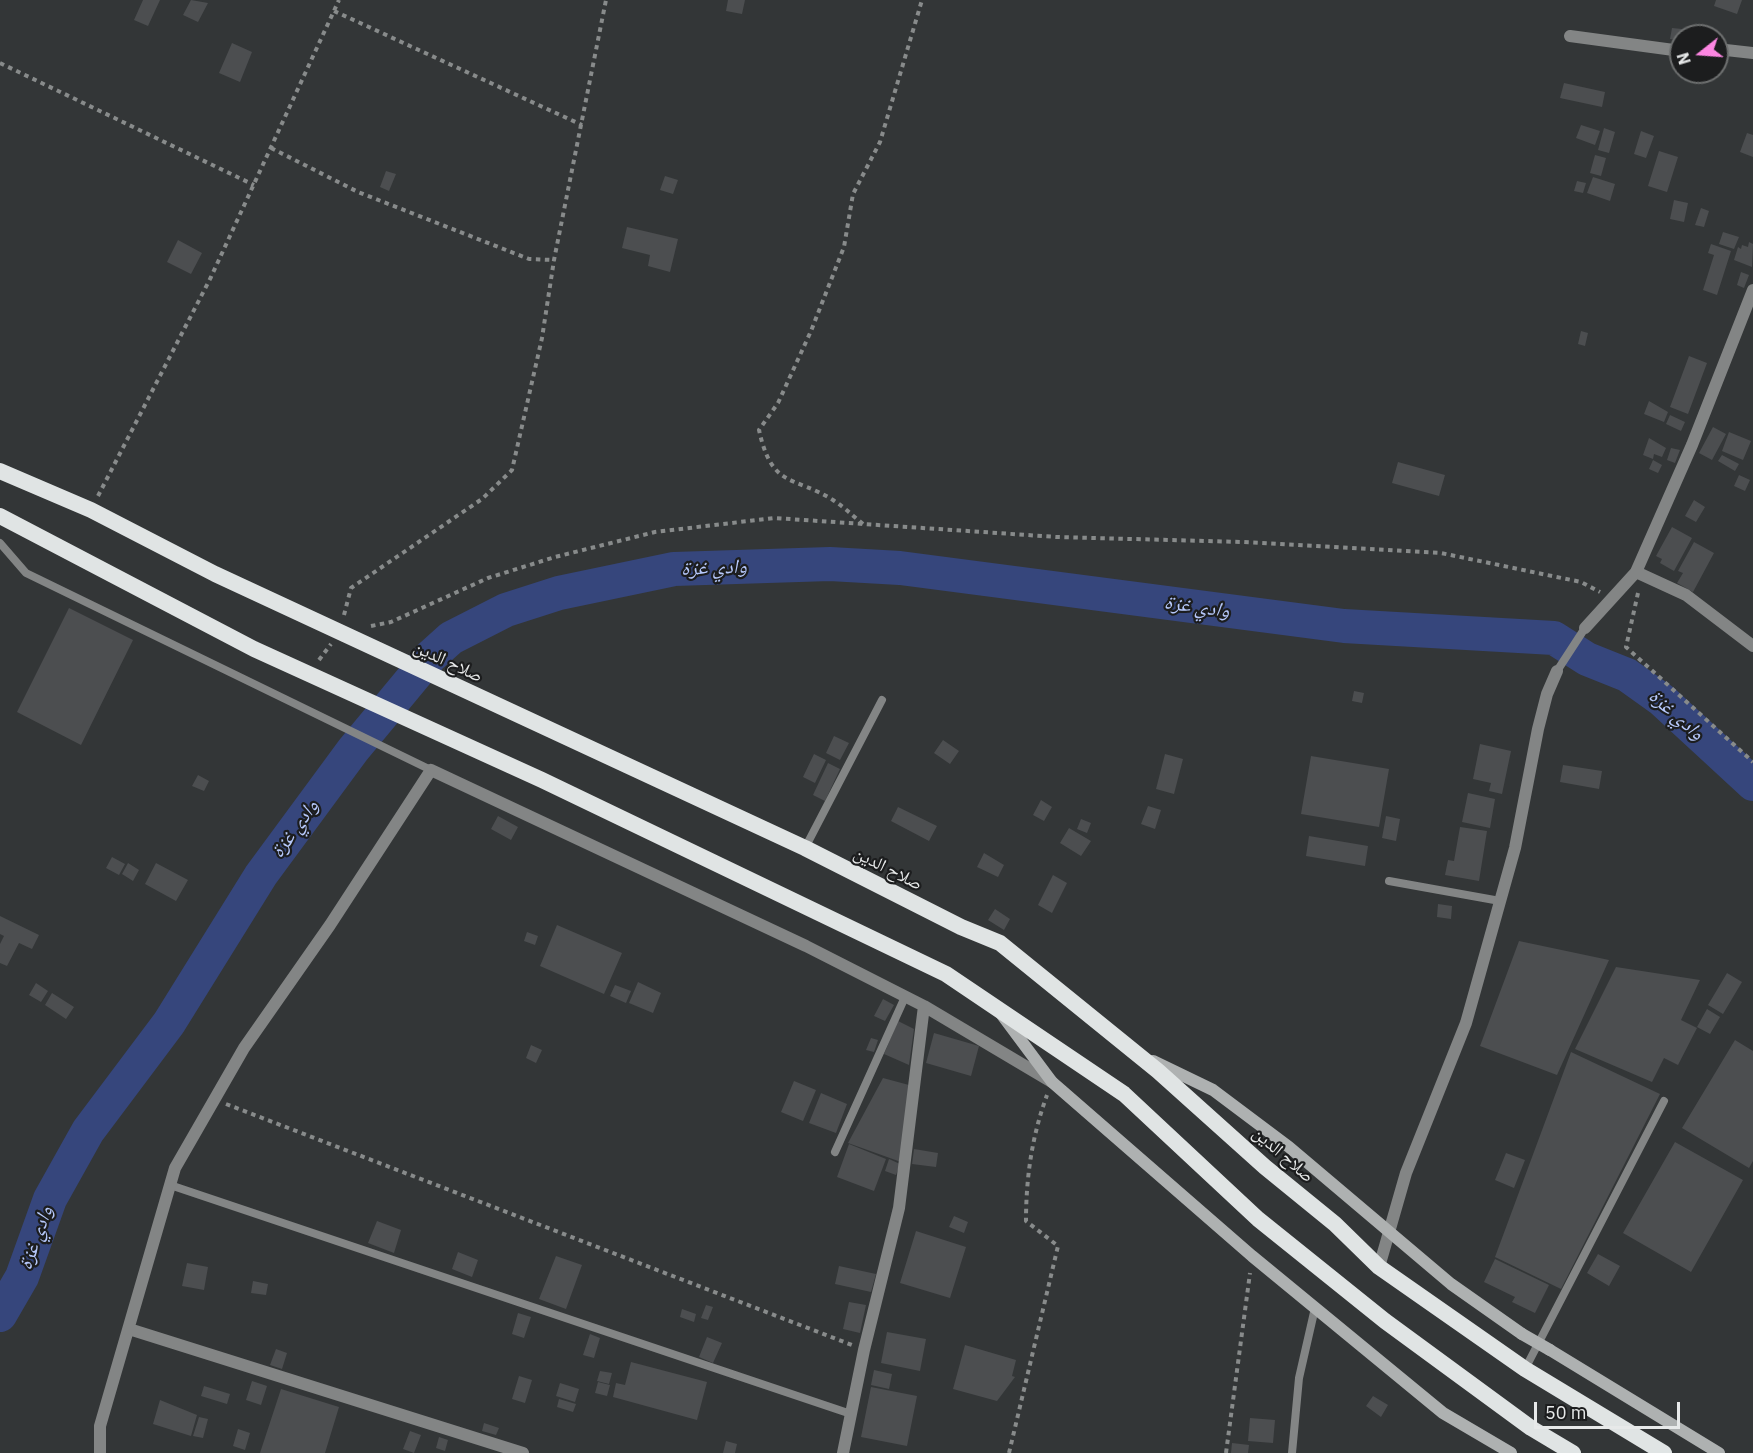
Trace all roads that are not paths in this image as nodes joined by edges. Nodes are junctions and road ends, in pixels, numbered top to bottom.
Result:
1 (1570, 36) dead end
2 (1669, 49) edge
3 (1729, 51) edge
4 (1753, 53) edge
5 (1753, 290) edge
6 (0, 471) edge
7 (0, 516) edge
8 (0, 543) edge
9 (1636, 572) junction
10 (1585, 628) joint
11 (1753, 646) edge
12 (1557, 671) joint
13 (882, 700) dead end
14 (430, 770) junction
15 (805, 848) junction
16 (1389, 881) dead end
17 (1500, 901) junction
18 (905, 997) junction
19 (924, 1006) junction
20 (995, 1007) junction
21 (1140, 1055) junction
22 (1052, 1082) junction
23 (1664, 1101) dead end
24 (835, 1152) dead end
25 (170, 1185) junction
26 (1389, 1232) junction
27 (1379, 1267) junction
28 (1315, 1308) junction
29 (129, 1329) junction
30 (1525, 1369) junction
31 (851, 1414) junction
32 (100, 1453) edge
33 (523, 1453) edge
34 (843, 1453) edge
35 (1292, 1453) edge
36 (1511, 1453) edge
37 (1573, 1453) edge
38 (1664, 1453) edge
39 (1719, 1453) edge

1 - 2 street
3 - 4 street
5 - 9 street
6 - 15 highway, صلاح الدين
7 - 20 highway
8 - 14 lane
9 - 10 street
9 - 11 street
10 - 12 lane
12 - 17 street
13 - 15 lane
14 - 18 street
14 - 25 street
15 - 21 highway, صلاح الدين
16 - 17 lane
17 - 26 street
18 - 19 street
18 - 24 lane
19 - 22 street
19 - 31 street
20 - 22 main road
20 - 37 highway
21 - 26 main road
21 - 27 highway, صلاح الدين
22 - 28 main road
23 - 30 lane
25 - 29 street
25 - 31 lane
26 - 27 street
26 - 39 main road, bridge
27 - 30 highway, صلاح الدين
28 - 35 lane
28 - 36 main road
29 - 32 street
29 - 33 street
30 - 38 highway, صلاح الدين
31 - 34 street

